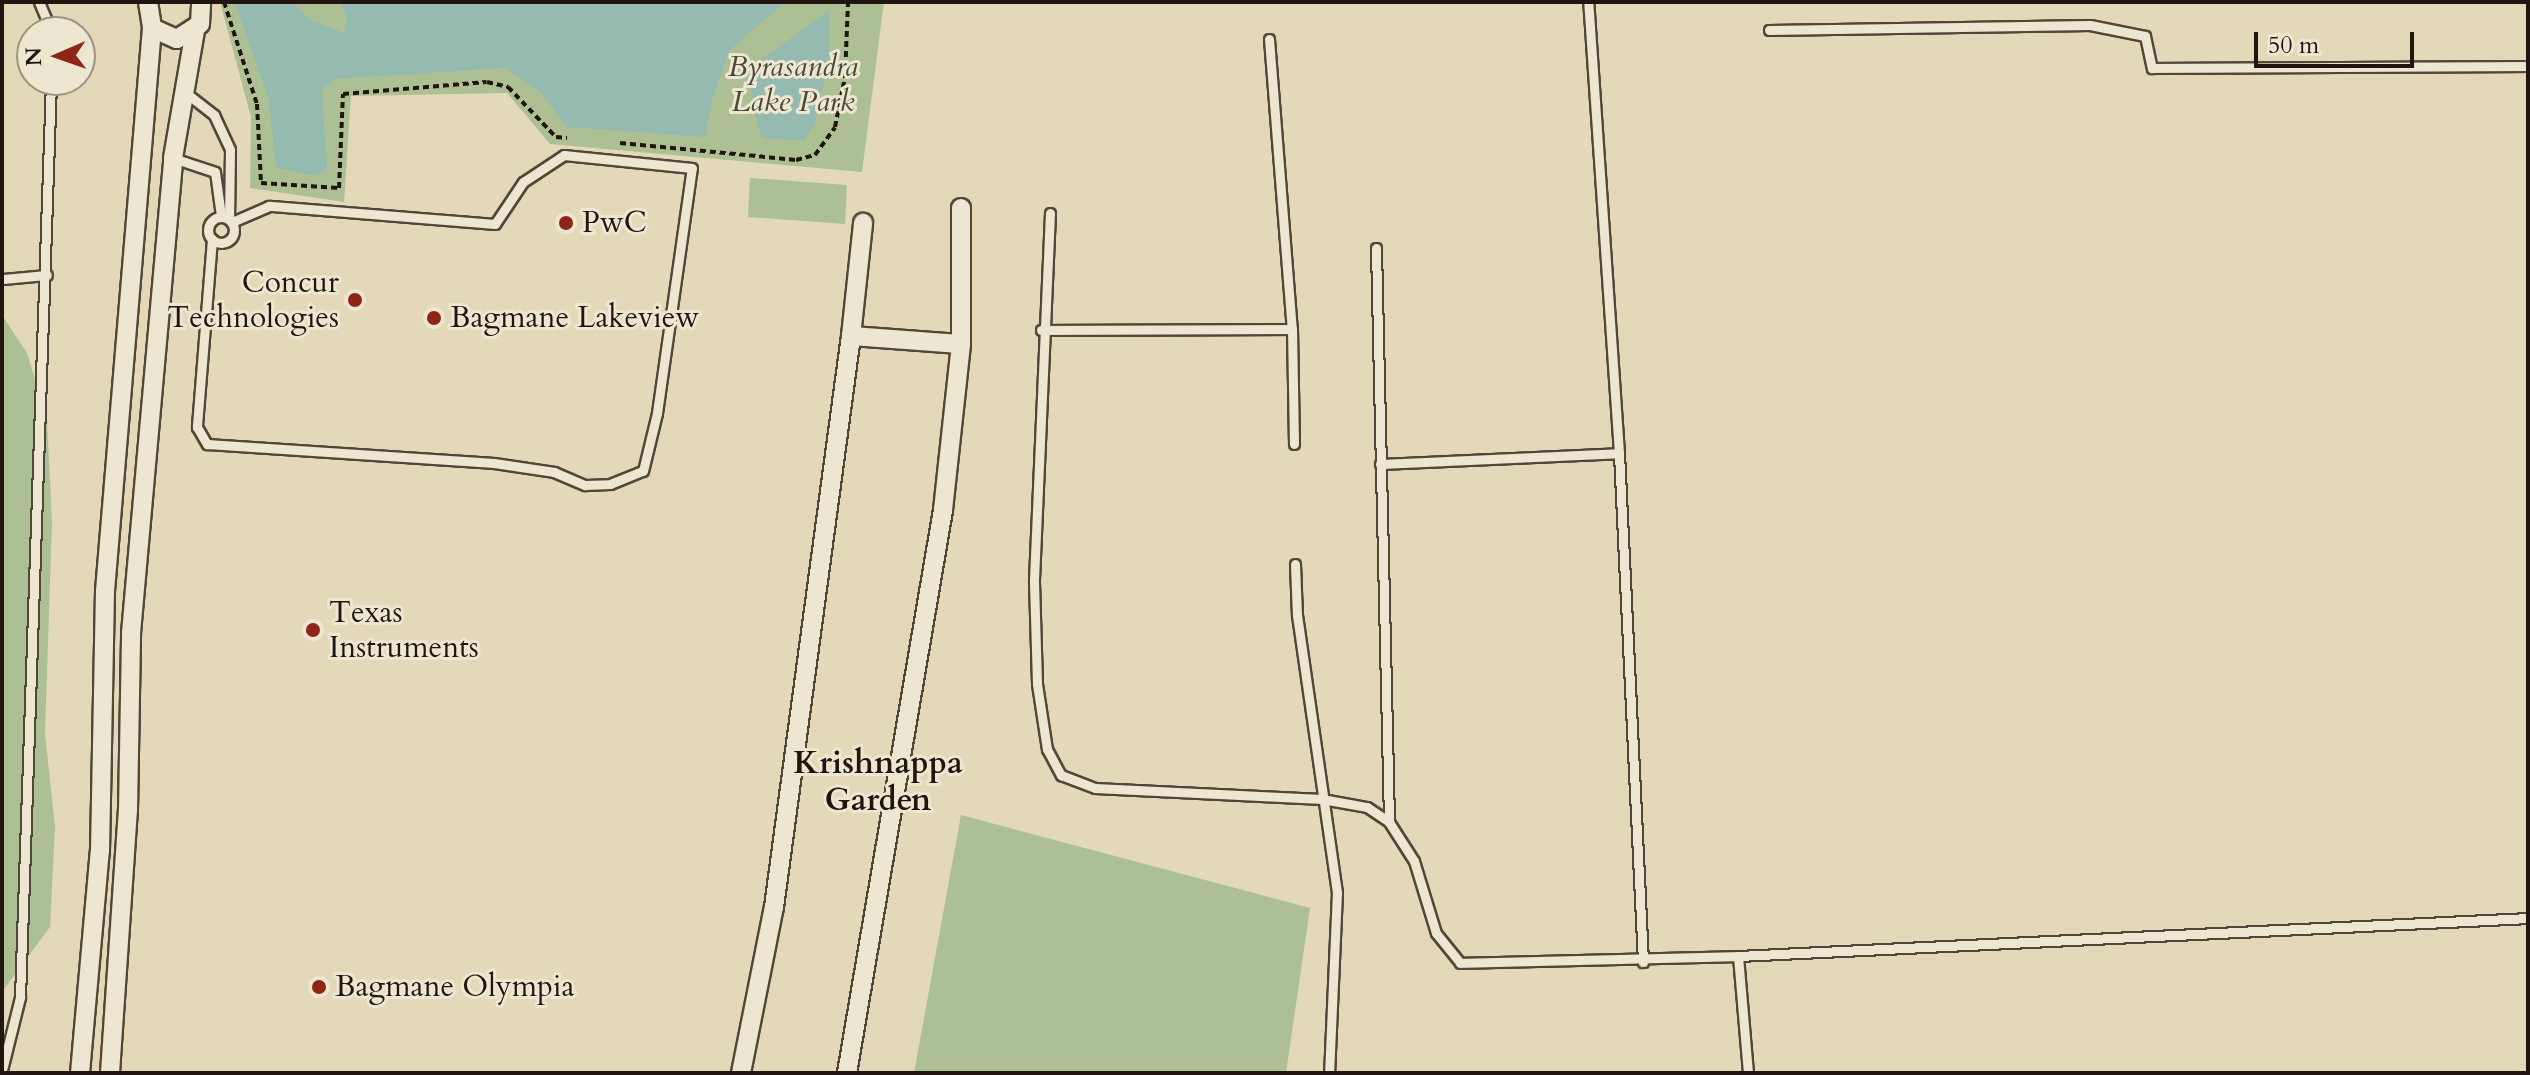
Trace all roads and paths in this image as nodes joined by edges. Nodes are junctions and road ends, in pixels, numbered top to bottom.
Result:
1 (148, 2) edge
2 (201, 2) edge
3 (224, 2) edge
4 (848, 2) edge
5 (1588, 2) edge
6 (152, 28) junction
7 (1769, 30) dead end
8 (195, 31) junction
9 (1269, 39) dead end
10 (2528, 66) edge
11 (183, 91) junction
12 (51, 96) edge
13 (571, 139) dead end
14 (616, 143) dead end
15 (173, 158) junction
16 (961, 208) dead end
17 (1050, 213) dead end
18 (227, 219) junction
19 (863, 223) dead end
20 (212, 239) junction
21 (1376, 248) dead end
22 (47, 275) junction
23 (2, 279) edge
24 (1292, 329) junction
25 (1041, 330) junction
26 (851, 336) junction
27 (961, 344) junction
28 (1294, 444) dead end
29 (1619, 453) junction
30 (1380, 464) junction
31 (1295, 564) dead end
32 (1322, 799) junction
33 (1389, 822) junction
34 (2528, 918) edge
35 (1738, 956) junction
36 (1643, 962) junction
37 (2, 1070) edge
38 (80, 1073) edge
39 (110, 1073) edge
40 (741, 1073) edge
41 (847, 1073) edge
42 (1329, 1073) edge
43 (1748, 1073) edge

1 - 6 street
2 - 8 street
3 - 13 path
4 - 14 path
5 - 29 lane
6 - 8 street
6 - 38 street
7 - 10 lane
8 - 11 street
9 - 24 lane
11 - 15 street
11 - 18 lane
12 - 22 lane
15 - 18 lane
15 - 39 street
16 - 27 street
17 - 25 lane
18 - 20 lane
18 - 20 lane
18 - 20 lane
19 - 26 street
21 - 30 lane
22 - 23 lane
22 - 37 lane
24 - 25 lane
24 - 28 lane
25 - 32 lane
26 - 27 street
26 - 40 street
27 - 41 street
29 - 30 lane
29 - 36 lane
30 - 33 lane
31 - 32 lane
32 - 33 lane
32 - 42 lane
33 - 36 lane
34 - 35 lane
35 - 36 lane
35 - 43 lane

